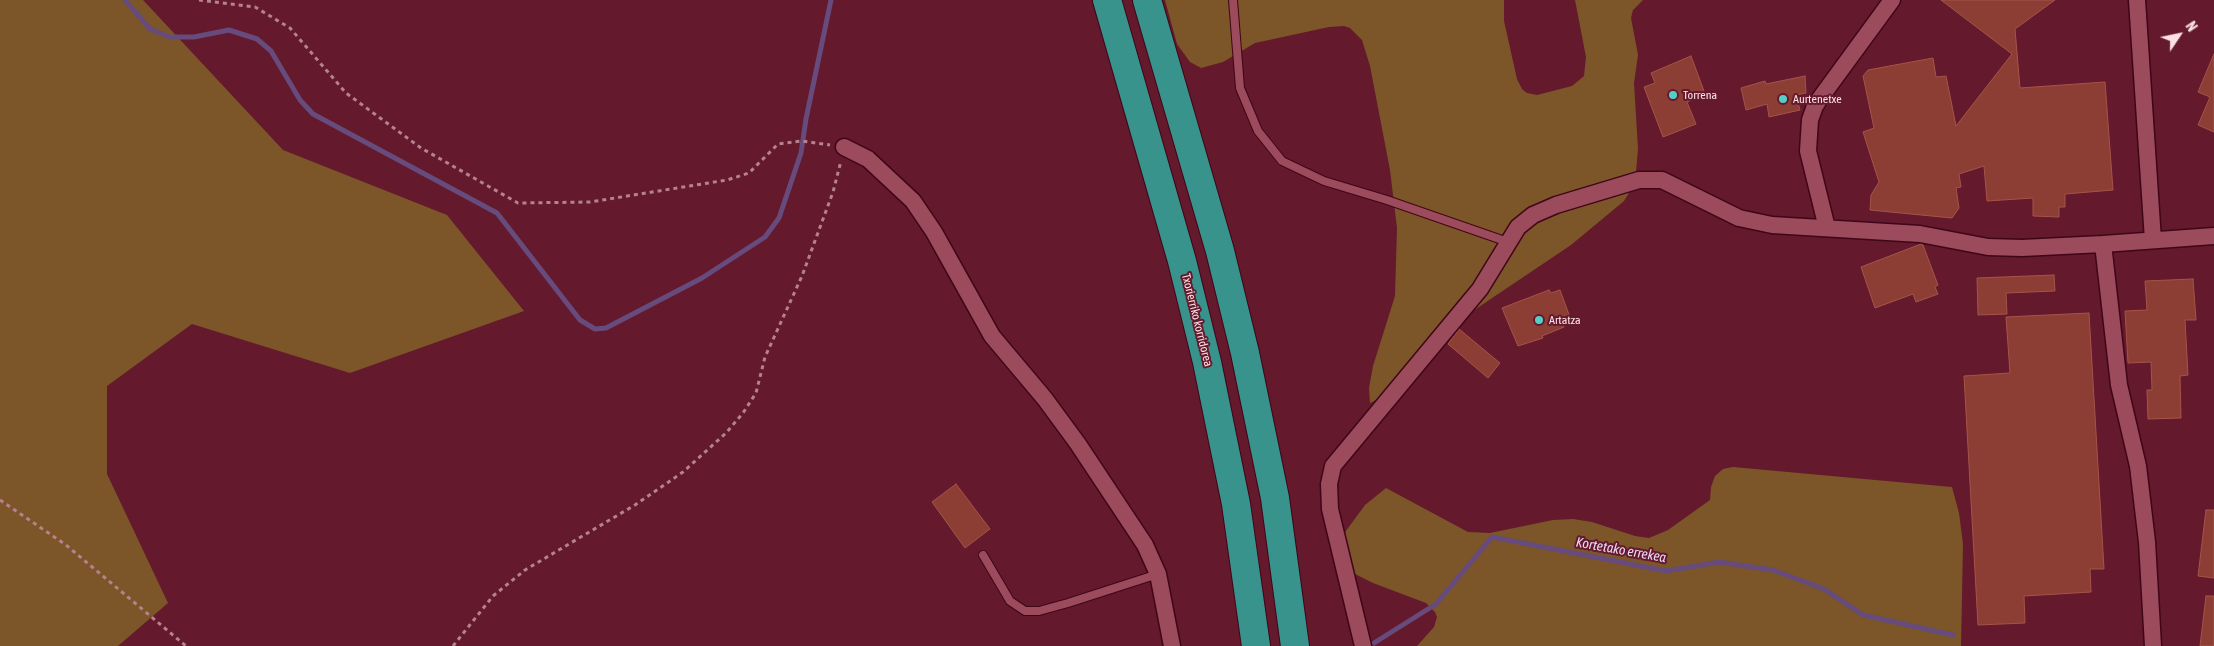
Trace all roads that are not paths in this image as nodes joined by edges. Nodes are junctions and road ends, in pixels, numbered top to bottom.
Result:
1 (1106, 0) edge
2 (1147, 0) edge
3 (1233, 0) edge
4 (1892, 0) edge
5 (2137, 0) edge
6 (844, 147) road end
7 (1827, 228) junction
8 (2214, 236) edge
9 (2152, 240) junction
10 (1508, 242) junction
11 (2103, 244) junction
12 (984, 555) dead end
13 (1158, 574) junction
14 (1172, 646) edge
15 (1256, 646) edge
16 (1295, 646) edge
17 (1363, 646) edge
18 (2153, 646) edge

1 - 15 highway, Txorierriko korridorea
2 - 16 highway
3 - 10 lane
4 - 7 street
5 - 9 street
6 - 13 street
7 - 10 street
7 - 11 street
8 - 9 street
9 - 11 street
10 - 17 street
11 - 18 street
12 - 13 lane
13 - 14 street

